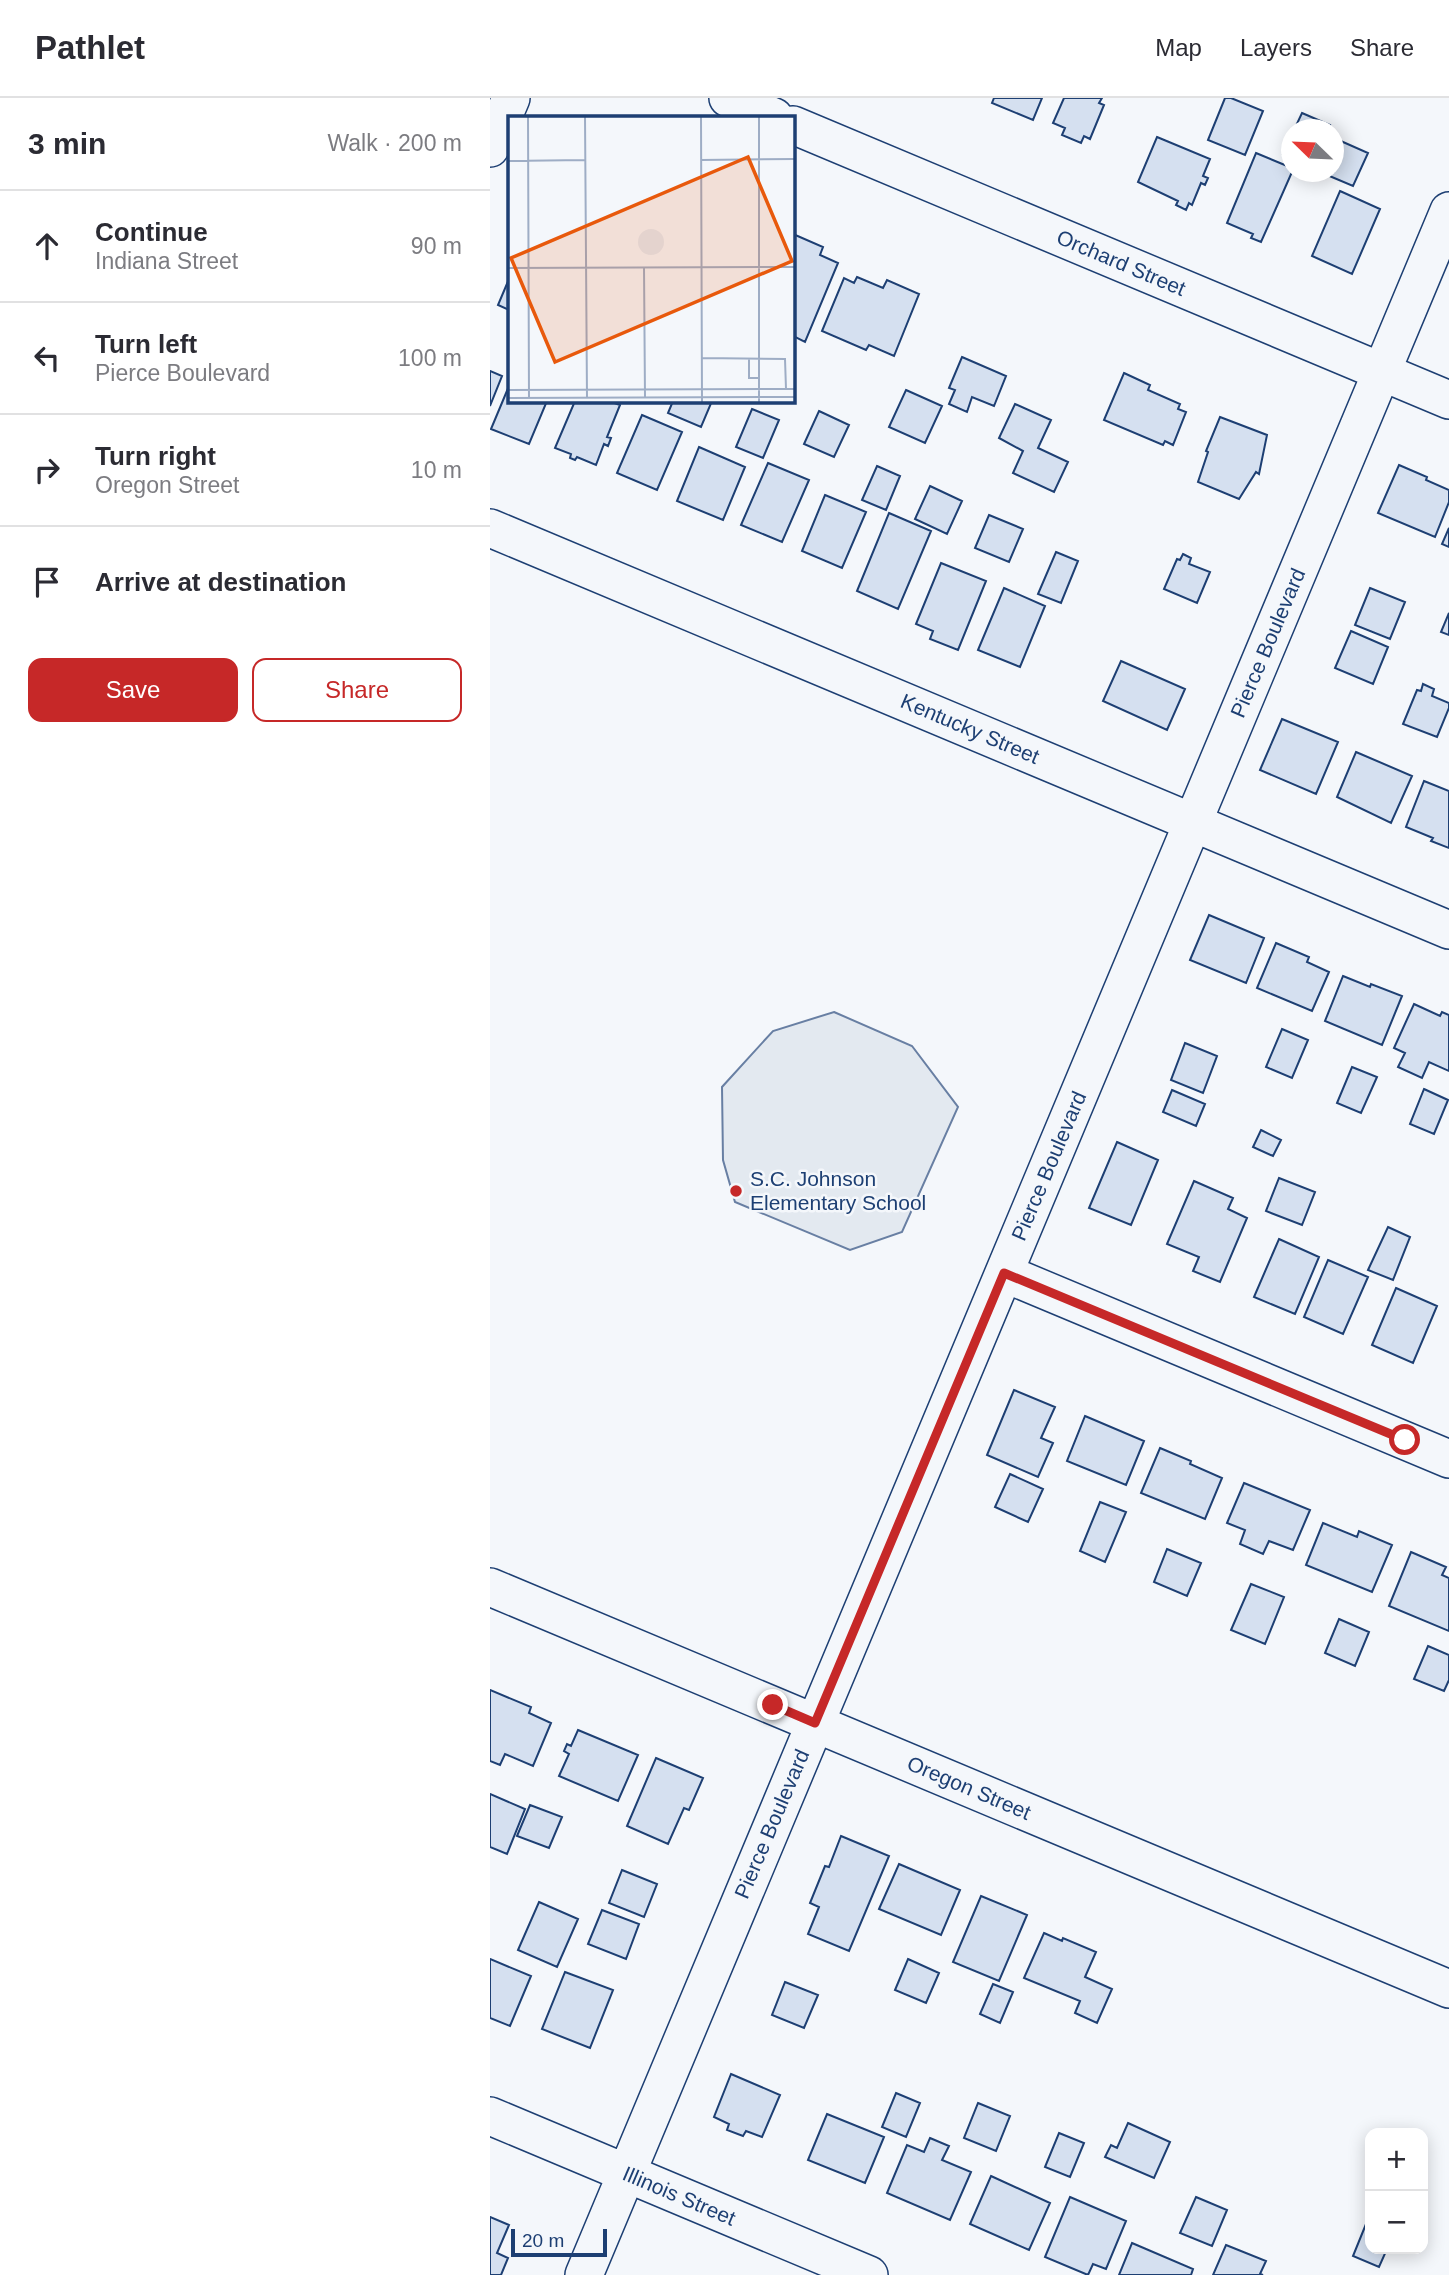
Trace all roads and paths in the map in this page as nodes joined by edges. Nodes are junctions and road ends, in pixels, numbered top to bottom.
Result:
1 (511, 98) edge
2 (728, 98) edge
3 (772, 116) edge
4 (794, 125) edge
5 (490, 148) edge
6 (1449, 212) edge
7 (1381, 372) junction
8 (1449, 400) edge
9 (490, 527) edge
10 (1193, 822) junction
11 (1449, 930) edge
12 (1004, 1273) junction
13 (1449, 1459) edge
14 (490, 1587) edge
15 (815, 1723) junction
16 (1449, 1989) edge
17 (490, 2116) edge
18 (626, 2173) junction
19 (583, 2275) edge
20 (869, 2275) edge

1 - 5 street
2 - 3 street
4 - 7 street, Orchard Street
6 - 7 street, Pierce Boulevard
7 - 8 street, Orchard Street
7 - 10 street, Pierce Boulevard
9 - 10 street, Kentucky Street
10 - 11 street, Kentucky Street
10 - 12 street, Pierce Boulevard
12 - 13 street
12 - 15 street, Pierce Boulevard
14 - 15 street, Oregon Street
15 - 16 street, Oregon Street
15 - 18 street, Pierce Boulevard
17 - 18 street, Illinois Street
18 - 19 street, Pierce Boulevard
18 - 20 street, Illinois Street

